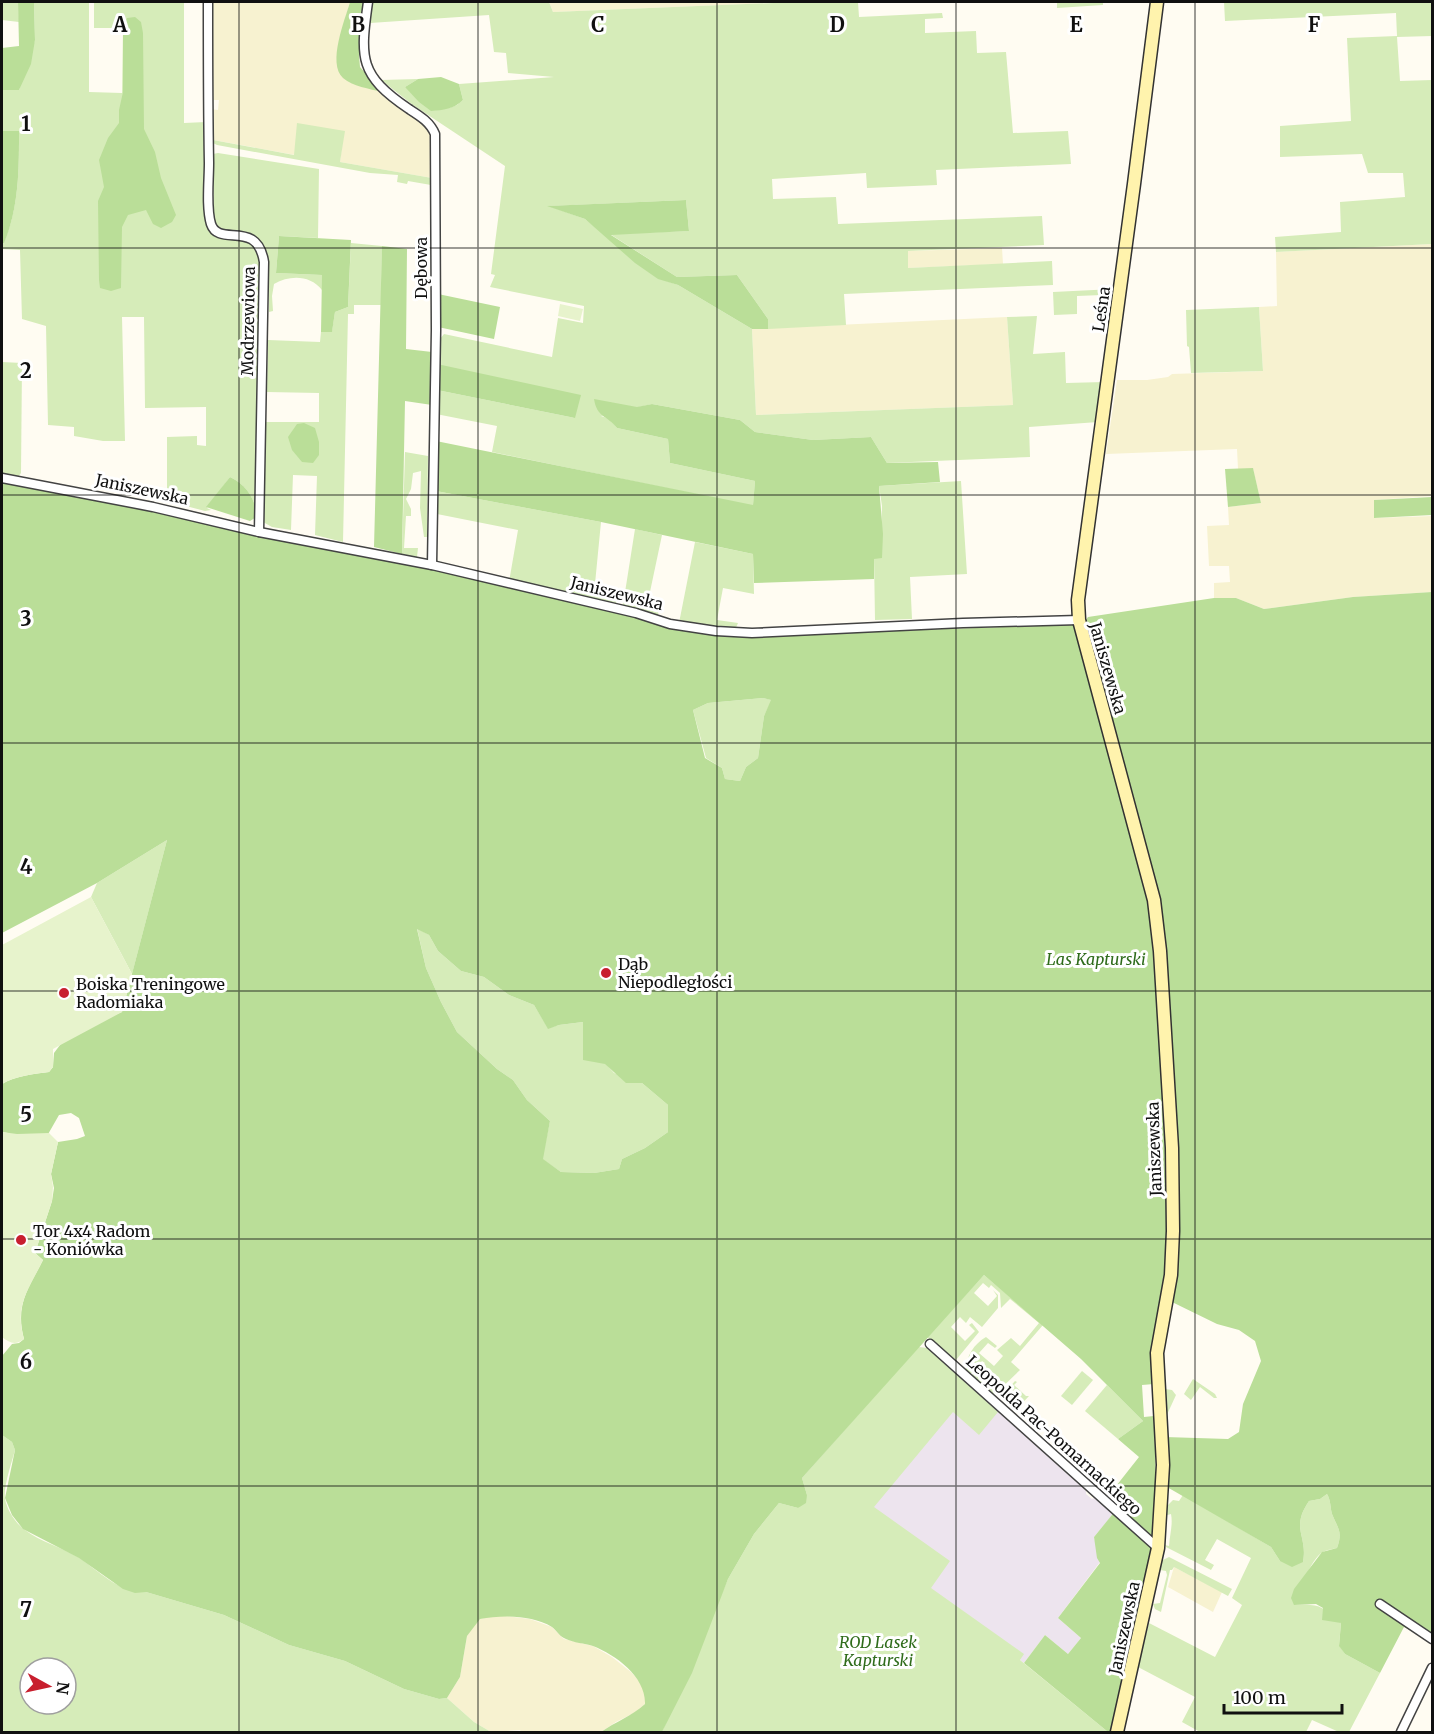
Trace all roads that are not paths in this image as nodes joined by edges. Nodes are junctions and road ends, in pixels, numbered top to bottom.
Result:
1 (208, 2) edge
2 (368, 2) edge
3 (1157, 2) edge
4 (2, 478) edge
5 (259, 532) junction
6 (432, 565) junction
7 (1079, 620) junction
8 (930, 1344) dead end
9 (1158, 1548) junction
10 (1380, 1604) dead end
11 (1432, 1639) edge
12 (1432, 1668) edge
13 (1117, 1732) edge
14 (1401, 1732) edge

1 - 5 street, Modrzewiowa
2 - 6 street, Dębowa
3 - 7 street, Leśna
4 - 5 street, Janiszewska
5 - 6 street, Janiszewska
6 - 7 street, Janiszewska
7 - 9 street, Janiszewska
8 - 9 street, Leopolda Pac-Pomarnackiego
9 - 13 street, Janiszewska
10 - 11 street
12 - 14 street

